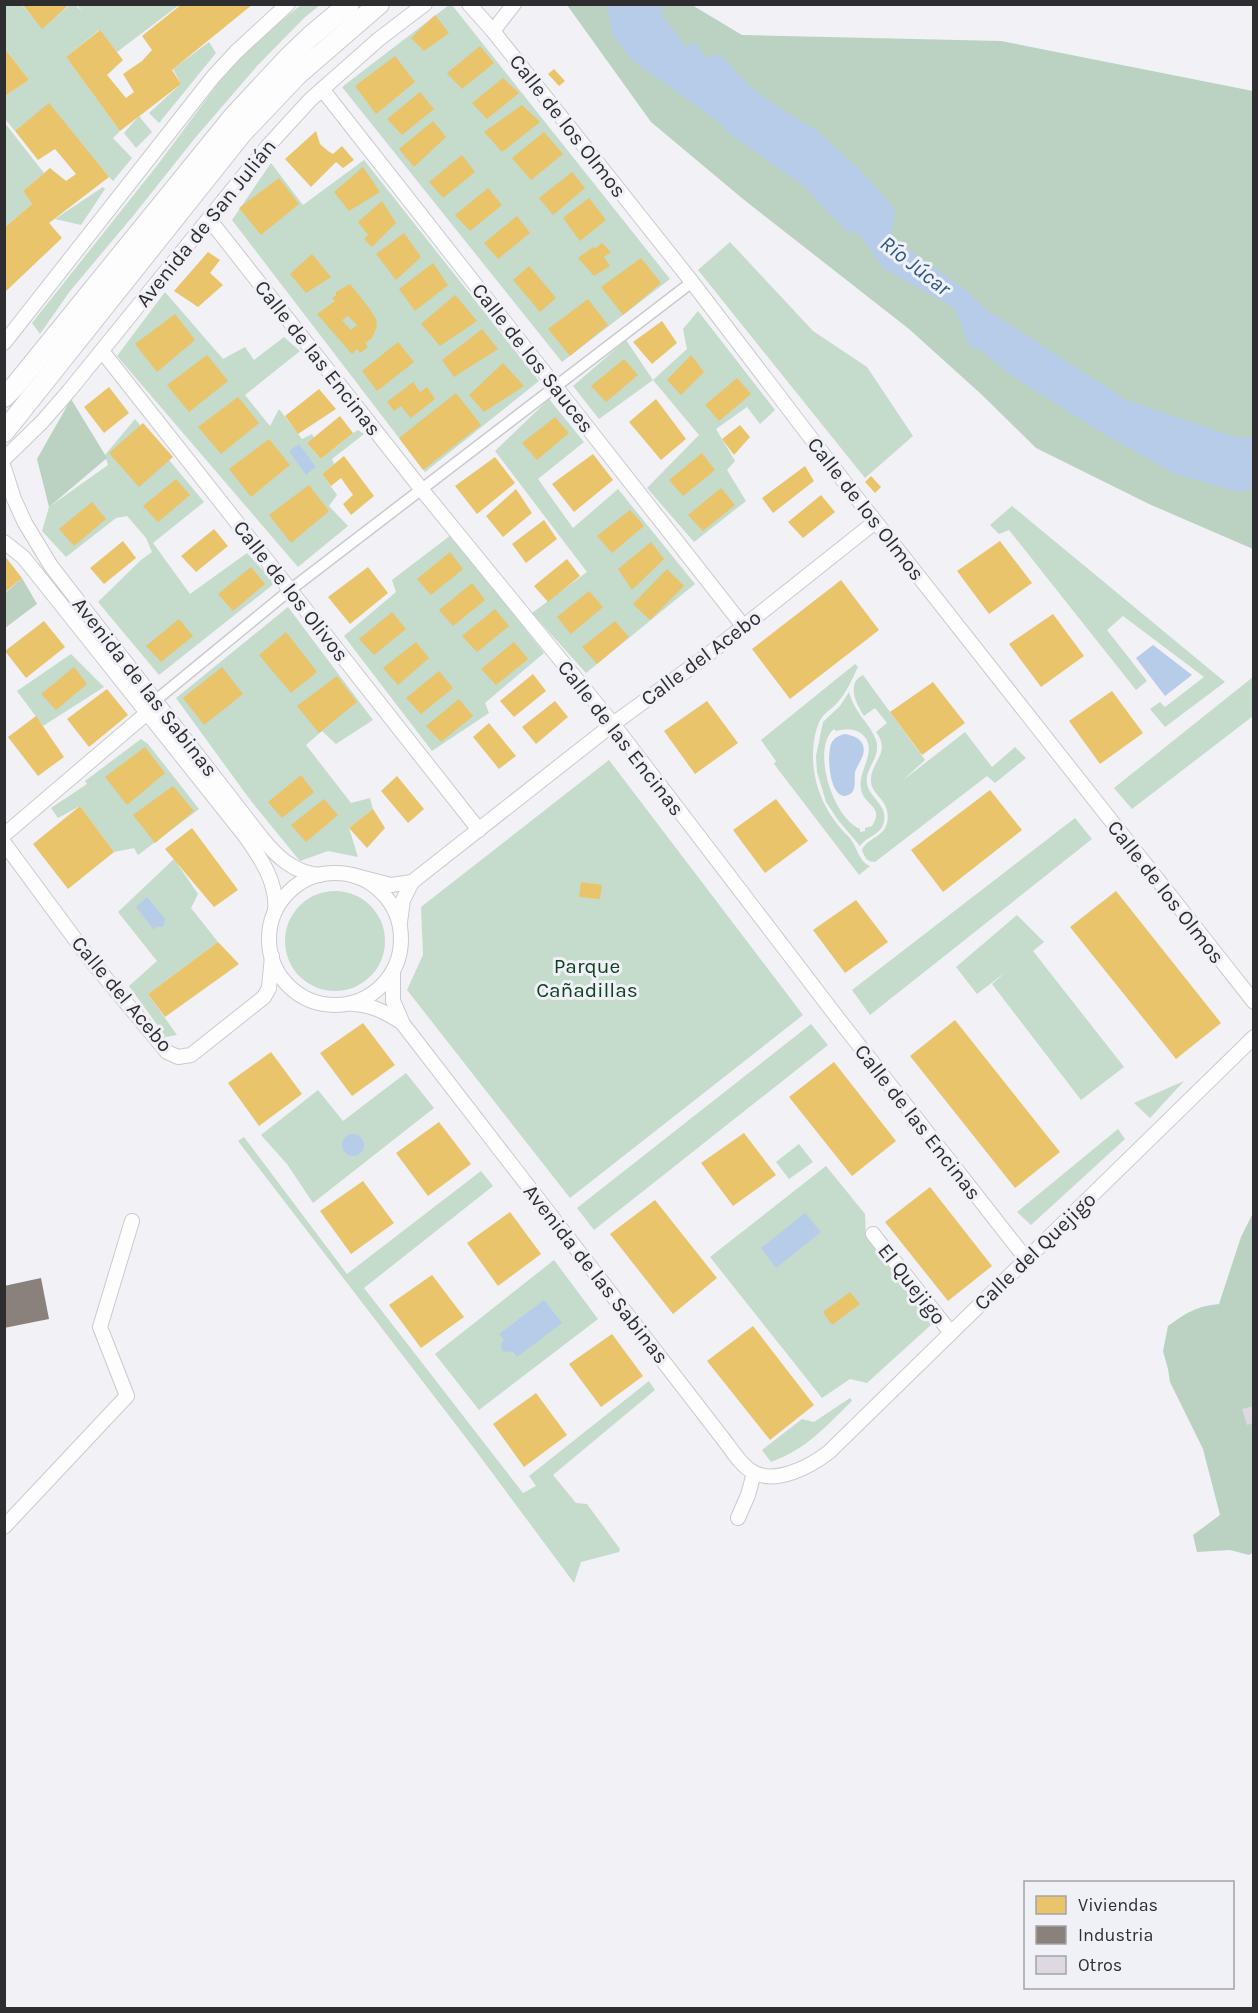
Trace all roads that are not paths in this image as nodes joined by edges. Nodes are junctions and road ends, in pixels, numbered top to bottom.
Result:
1 (288, 4) edge
2 (349, 4) edge
3 (379, 4) edge
4 (425, 4) edge
5 (469, 4) edge
6 (514, 4) edge
7 (493, 31) junction
8 (322, 89) junction
9 (209, 219) junction
10 (692, 282) junction
11 (4, 343) edge
12 (102, 351) junction
13 (557, 387) junction
14 (4, 397) edge
15 (4, 432) edge
16 (4, 459) edge
17 (4, 468) edge
18 (422, 490) junction
19 (875, 522) junction
20 (4, 542) edge
21 (290, 590) junction
22 (744, 627) junction
23 (156, 700) junction
24 (147, 713) junction
25 (613, 724) junction
26 (479, 830) junction
27 (4, 834) edge
28 (4, 843) edge
29 (320, 874) junction
30 (352, 875) junction
31 (412, 882) junction
32 (275, 911) junction
33 (400, 925) junction
34 (272, 956) junction
35 (393, 971) junction
36 (264, 997) junction
37 (308, 999) junction
38 (1254, 1002) edge
39 (348, 1004) junction
40 (403, 1024) junction
41 (1254, 1037) edge
42 (132, 1221) dead end
43 (873, 1234) dead end
44 (1027, 1260) junction
45 (951, 1333) junction
46 (754, 1473) junction
47 (738, 1518) dead end
48 (4, 1527) edge

1 - 11 street
2 - 14 main road
3 - 15 main road, Avenida de San Julián
4 - 8 street, Avenida de San Julián
5 - 7 street, Calle de los Olmos
6 - 7 street
7 - 10 street, Calle de los Olmos
8 - 9 street, Avenida de San Julián
8 - 13 street, Calle de los Sauces
9 - 12 street, Avenida de San Julián
9 - 18 street, Calle de las Encinas
10 - 13 street
10 - 19 street, Calle de los Olmos
12 - 16 street, Avenida de San Julián
12 - 21 street, Calle de los Olivos
13 - 18 street
13 - 22 street, Calle de los Sauces
17 - 23 street, Avenida de las Sabinas
18 - 21 street
18 - 25 street, Calle de las Encinas
19 - 22 street, Calle del Acebo
19 - 38 street, Calle de los Olmos
20 - 24 street, Avenida de las Sabinas
21 - 23 street
21 - 26 street, Calle de los Olivos
22 - 25 street, Calle del Acebo
23 - 29 street, Avenida de las Sabinas
24 - 27 street
24 - 32 street, Avenida de las Sabinas
25 - 26 street, Calle del Acebo
25 - 44 street, Calle de las Encinas
26 - 31 street, Calle del Acebo
28 - 36 street, Calle del Acebo
29 - 30 street
29 - 32 street
30 - 31 street
30 - 33 street
31 - 33 street
32 - 34 street
33 - 35 street
34 - 36 street
34 - 37 street
35 - 39 street
35 - 40 street, Avenida de las Sabinas
36 - 37 street
37 - 39 street
39 - 40 street, Avenida de las Sabinas
40 - 46 street, Avenida de las Sabinas
41 - 44 street, Calle del Quejigo
42 - 48 street
43 - 45 street, El Quejigo
44 - 45 street, Calle del Quejigo
45 - 46 street, Calle del Quejigo
46 - 47 street

